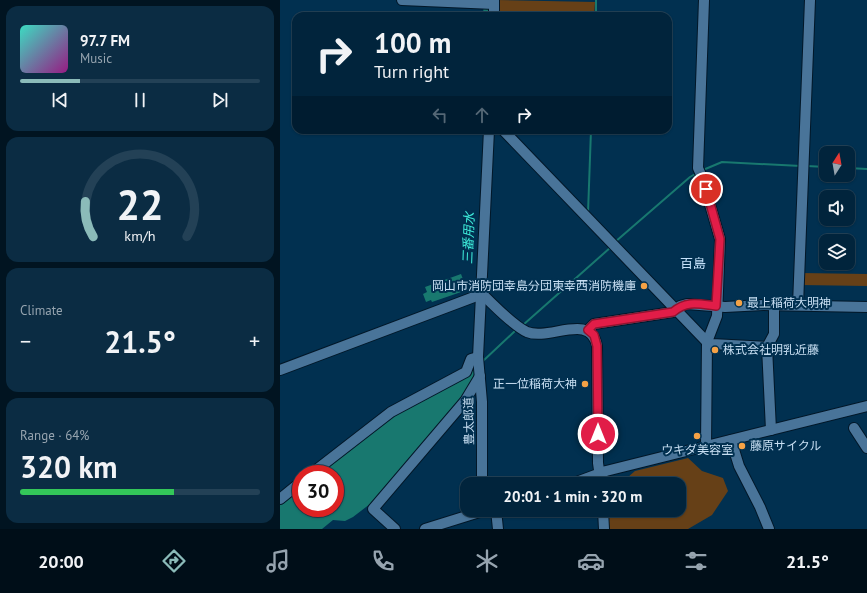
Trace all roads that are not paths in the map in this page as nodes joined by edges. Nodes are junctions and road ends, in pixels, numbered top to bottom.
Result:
1 (402, 0) edge
2 (704, 0) edge
3 (810, 0) edge
4 (494, 2) edge
5 (489, 134) edge
6 (507, 134) edge
7 (478, 296) junction
8 (774, 305) junction
9 (716, 306) junction
10 (798, 306) junction
11 (678, 307) junction
12 (867, 307) edge
13 (588, 330) junction
14 (708, 340) junction
15 (768, 346) junction
16 (478, 363) junction
17 (280, 370) edge
18 (867, 406) edge
19 (854, 428) dead end
20 (771, 430) junction
21 (731, 440) junction
22 (706, 446) junction
23 (867, 448) edge
24 (323, 465) edge
25 (482, 477) edge
26 (601, 477) edge
27 (604, 477) edge
28 (292, 489) edge
29 (280, 499) edge
30 (462, 517) edge
31 (497, 517) edge
32 (603, 517) edge
33 (394, 529) edge
34 (425, 529) edge
35 (498, 529) edge
36 (604, 529) edge
37 (769, 529) edge

1 - 4 street
2 - 9 street
3 - 10 street
5 - 7 street, 豊太郎道
6 - 11 street
7 - 13 street
7 - 16 street, 豊太郎道
7 - 17 street
8 - 9 street
8 - 10 street
8 - 15 street
9 - 11 street
9 - 14 street
10 - 12 street
11 - 13 street
11 - 14 street
13 - 26 street
14 - 15 street
14 - 22 street
15 - 20 street
16 - 24 street
16 - 25 street, 豊太郎道
16 - 33 street
18 - 20 street
19 - 23 street
20 - 21 street
21 - 22 street
21 - 37 street
22 - 27 street
28 - 29 street
30 - 34 street
31 - 35 street
32 - 36 street

